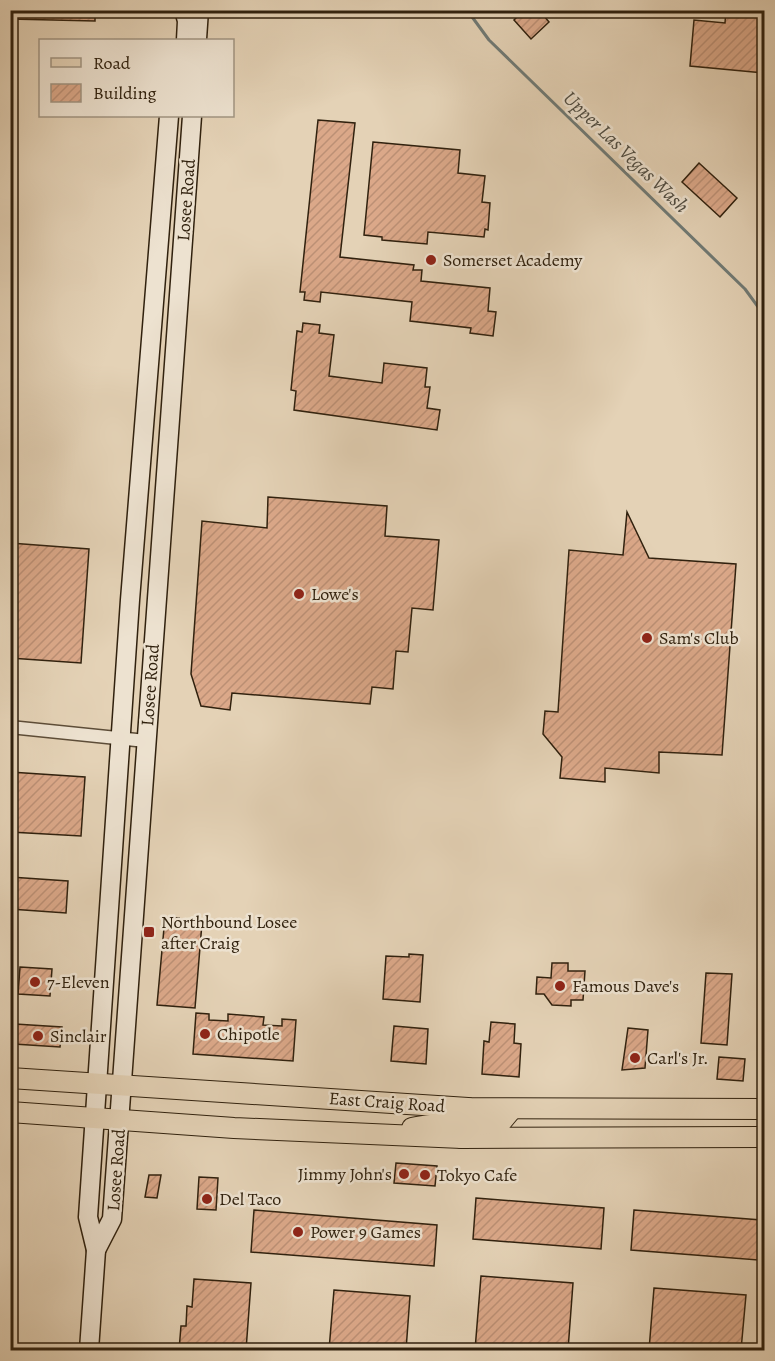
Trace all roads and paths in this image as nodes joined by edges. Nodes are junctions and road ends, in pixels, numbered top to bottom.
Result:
1 (177, 10) edge
2 (184, 10) edge
3 (199, 10) edge
4 (175, 39) edge
5 (186, 39) edge
6 (197, 39) edge
7 (169, 117) edge
8 (182, 117) edge
9 (192, 117) edge
10 (188, 185) junction
11 (10, 727) edge
12 (120, 736) junction
13 (146, 741) junction
14 (10, 1078) edge
15 (98, 1084) junction
16 (123, 1085) junction
17 (468, 1108) junction
18 (513, 1109) junction
19 (765, 1109) edge
20 (10, 1112) edge
21 (95, 1118) junction
22 (119, 1120) junction
23 (380, 1135) junction
24 (765, 1137) edge
25 (462, 1138) junction
26 (96, 1250) junction
27 (89, 1350) edge

1 - 4 main road
2 - 5 main road
3 - 6 main road
7 - 12 main road, Losee Road
8 - 10 main road
9 - 10 main road, Losee Road
10 - 13 main road, Losee Road
11 - 12 street
12 - 13 street
12 - 15 main road, Losee Road
13 - 16 main road, Losee Road
14 - 15 main road, East Craig Road
15 - 16 main road, East Craig Road
15 - 21 main road, Losee Road
16 - 17 main road, East Craig Road
16 - 22 main road, Losee Road
17 - 18 main road, East Craig Road
17 - 23 main road
18 - 19 main road, East Craig Road
18 - 25 main road
20 - 21 main road, East Craig Road
21 - 22 main road, East Craig Road
21 - 26 main road, Losee Road
22 - 23 main road, East Craig Road
22 - 26 main road, Losee Road
23 - 25 main road, East Craig Road
24 - 25 main road, East Craig Road
26 - 27 main road, Losee Road

